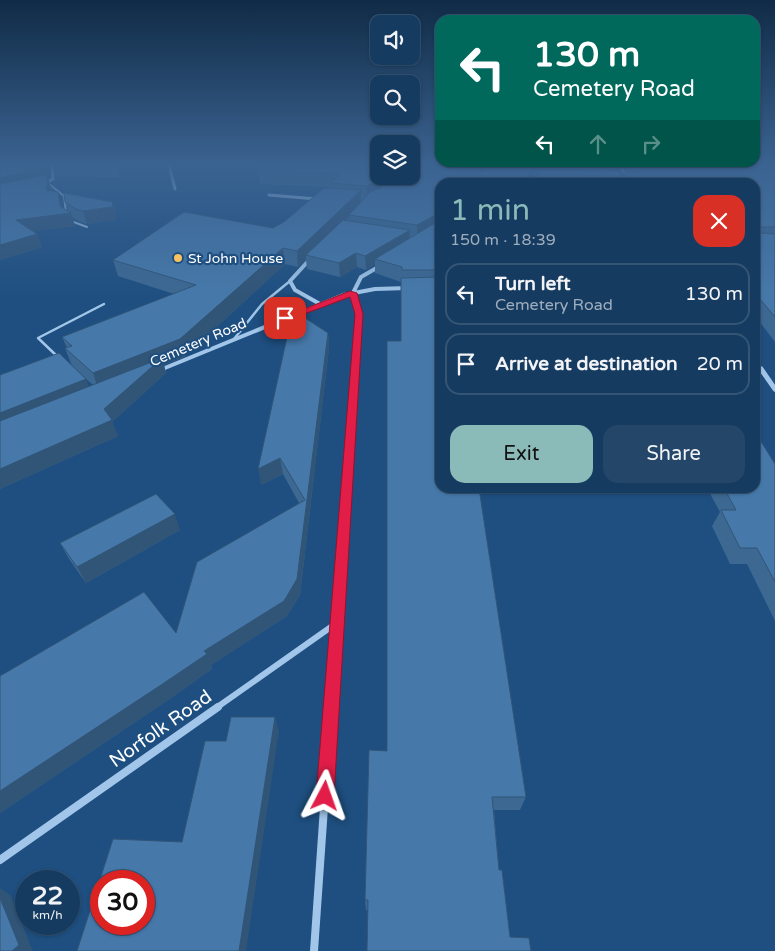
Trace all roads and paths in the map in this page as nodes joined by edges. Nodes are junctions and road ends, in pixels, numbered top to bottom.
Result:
1 (66, 209) edge
2 (87, 227) edge
3 (315, 255) edge
4 (386, 262) edge
5 (290, 281) junction
6 (413, 288) edge
7 (353, 293) junction
8 (104, 304) dead end
9 (320, 304) junction
10 (234, 339) junction
11 (65, 363) edge
12 (760, 368) edge
13 (153, 373) edge
14 (775, 389) edge
15 (338, 622) junction
16 (0, 860) edge
17 (314, 951) edge

1 - 2 lane
3 - 5 street
4 - 7 street
5 - 9 street
5 - 10 lane
6 - 7 street, Cemetery Road
7 - 9 street, Cemetery Road
7 - 15 street
8 - 11 lane
9 - 10 street, Cemetery Road
10 - 13 street, Cemetery Road
12 - 14 street
15 - 16 street, Norfolk Road
15 - 17 street

